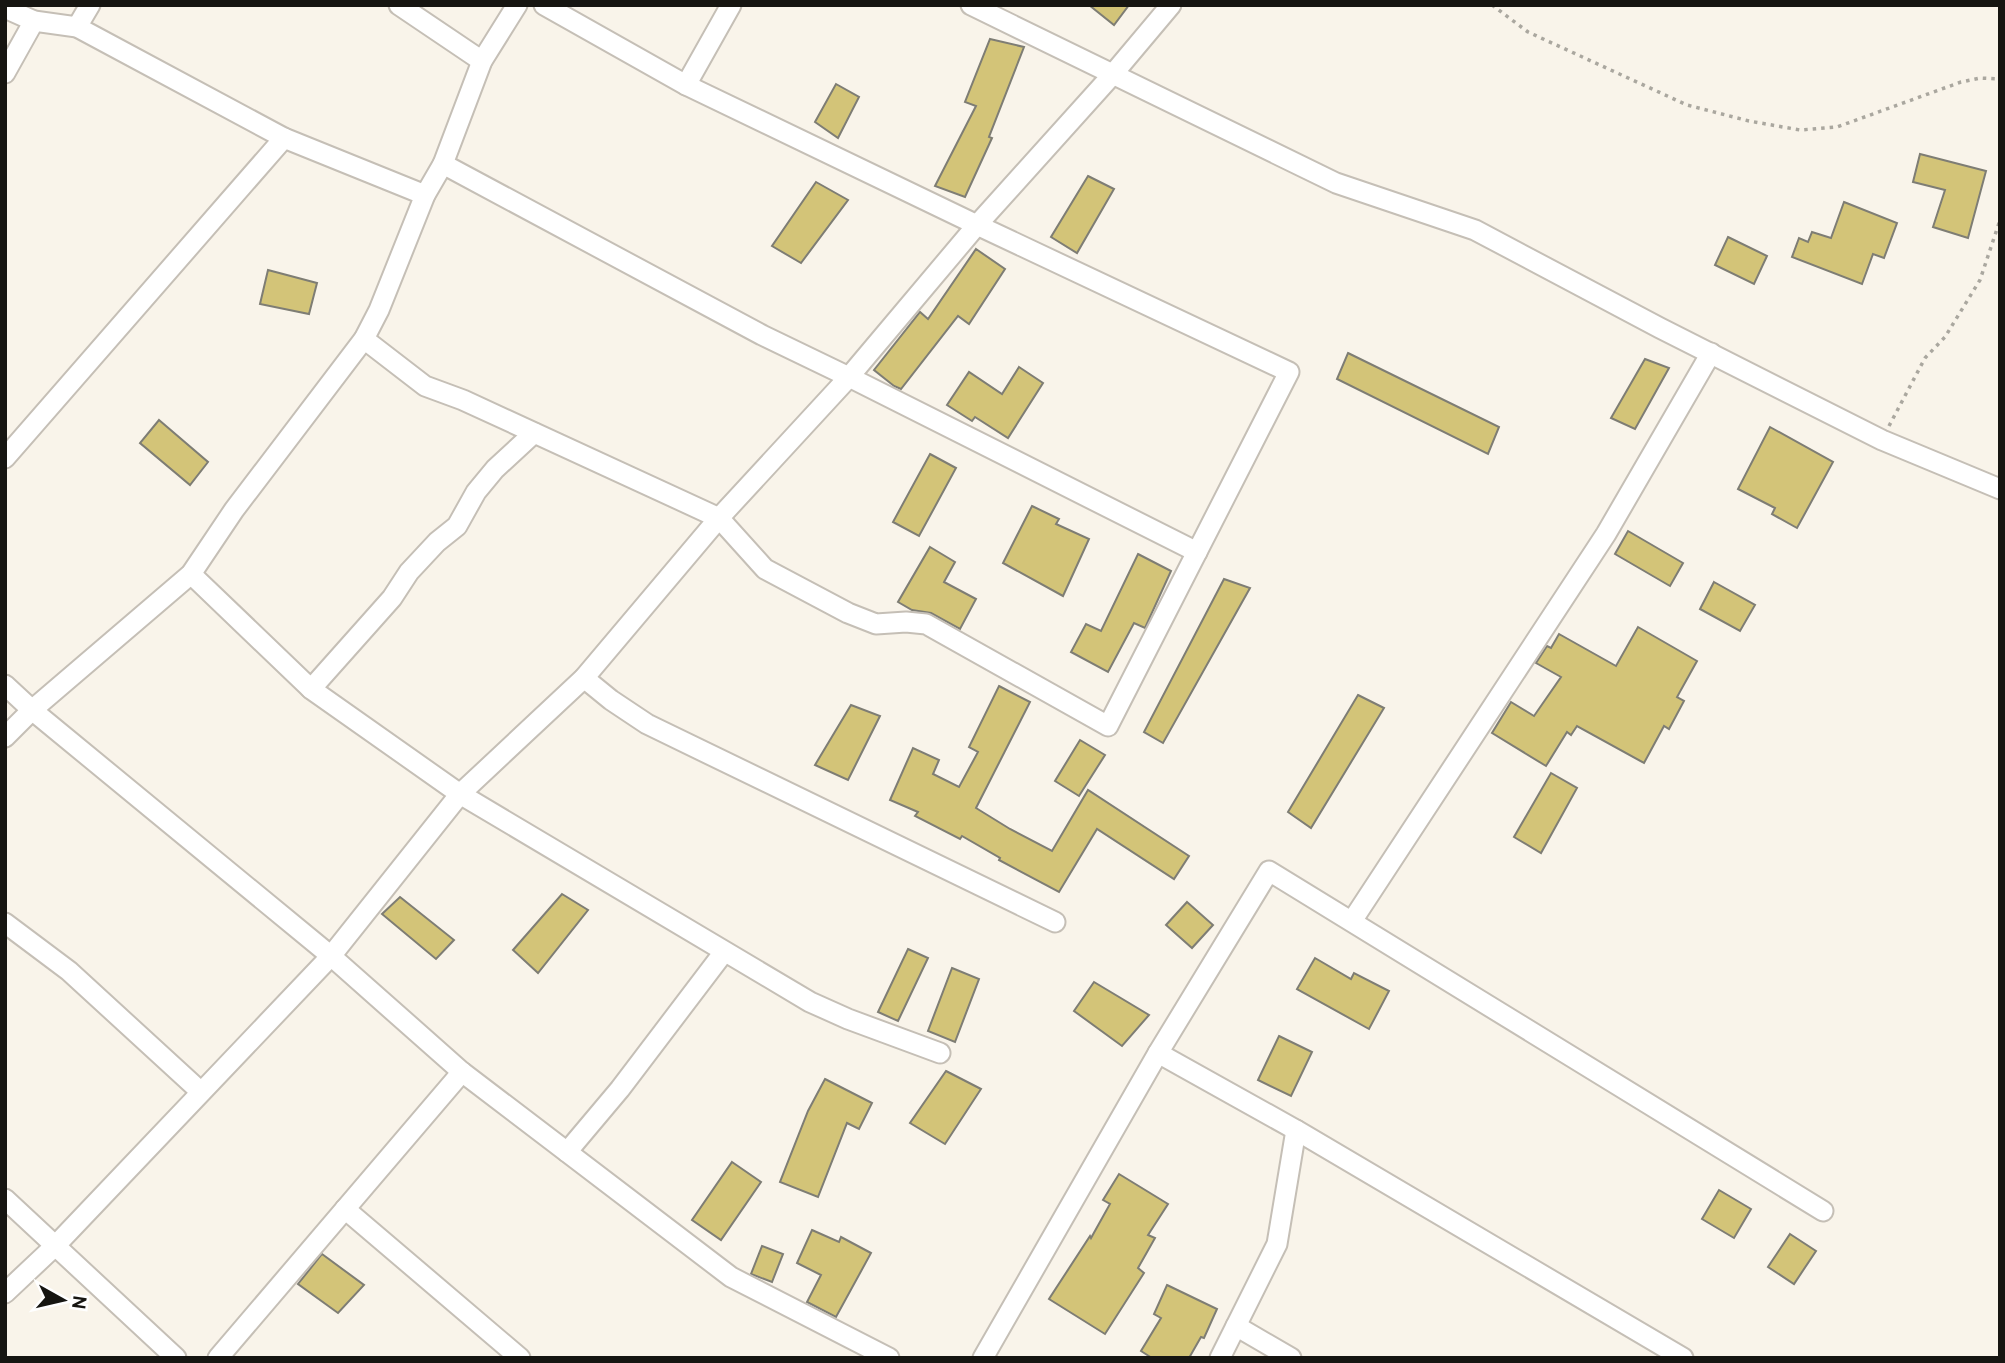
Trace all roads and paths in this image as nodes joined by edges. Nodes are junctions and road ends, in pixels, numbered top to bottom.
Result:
1 (90, 5) edge
2 (400, 5) edge
3 (517, 5) edge
4 (544, 5) edge
5 (731, 5) edge
6 (971, 5) edge
7 (1171, 5) edge
8 (1492, 5) edge
9 (5, 8) edge
10 (34, 22) junction
11 (77, 27) junction
12 (482, 61) junction
13 (5, 73) edge
14 (1113, 74) junction
15 (2000, 79) edge
16 (686, 85) junction
17 (284, 138) junction
18 (443, 164) junction
19 (425, 195) junction
20 (2000, 220) edge
21 (977, 225) junction
22 (365, 339) junction
23 (1711, 353) junction
24 (849, 377) junction
25 (534, 433) junction
26 (1882, 440) junction
27 (5, 458) edge
28 (2000, 489) edge
29 (719, 518) junction
30 (1197, 552) junction
31 (191, 574) junction
32 (584, 678) junction
33 (5, 685) edge
34 (312, 689) junction
35 (33, 710) junction
36 (5, 737) edge
37 (460, 794) junction
38 (1055, 922) dead end
39 (1352, 922) junction
40 (5, 923) edge
41 (724, 952) junction
42 (331, 956) junction
43 (940, 1053) dead end
44 (1158, 1053) junction
45 (462, 1072) junction
46 (201, 1092) junction
47 (1296, 1130) junction
48 (567, 1152) junction
49 (5, 1199) edge
50 (345, 1209) junction
51 (1823, 1211) dead end
52 (56, 1245) junction
53 (5, 1293) edge
54 (1236, 1325) junction
55 (176, 1358) edge
56 (219, 1358) edge
57 (520, 1358) edge
58 (889, 1358) edge
59 (983, 1358) edge
60 (1220, 1358) edge
61 (1291, 1358) edge
62 (1683, 1358) edge

1 - 11 street
2 - 12 street
3 - 12 street
4 - 16 street
5 - 16 street
6 - 14 street
7 - 14 street
8 - 15 path
9 - 10 street
10 - 11 street
10 - 13 street
11 - 17 street
12 - 18 street
14 - 21 street
14 - 23 street
16 - 21 street
17 - 19 street
17 - 27 street
18 - 19 street
18 - 24 street
19 - 22 street
20 - 26 path
21 - 24 street
21 - 30 street
22 - 25 street
22 - 31 street
23 - 26 street
23 - 39 street
24 - 29 street
24 - 30 street
25 - 29 street
25 - 34 street
26 - 28 street
29 - 30 street
29 - 32 street
31 - 34 street
31 - 35 street
32 - 37 street
32 - 38 street
33 - 35 street
34 - 37 street
35 - 36 street
35 - 42 street
37 - 41 street
37 - 42 street
39 - 44 street
39 - 51 street
40 - 46 street
41 - 43 street
41 - 48 street
42 - 45 street
42 - 46 street
44 - 47 street
44 - 59 street
45 - 48 street
45 - 50 street
46 - 52 street
47 - 54 street
47 - 62 street
48 - 58 street
49 - 52 street
50 - 56 street
50 - 57 street
52 - 53 street
52 - 55 street
54 - 60 street
54 - 61 street

